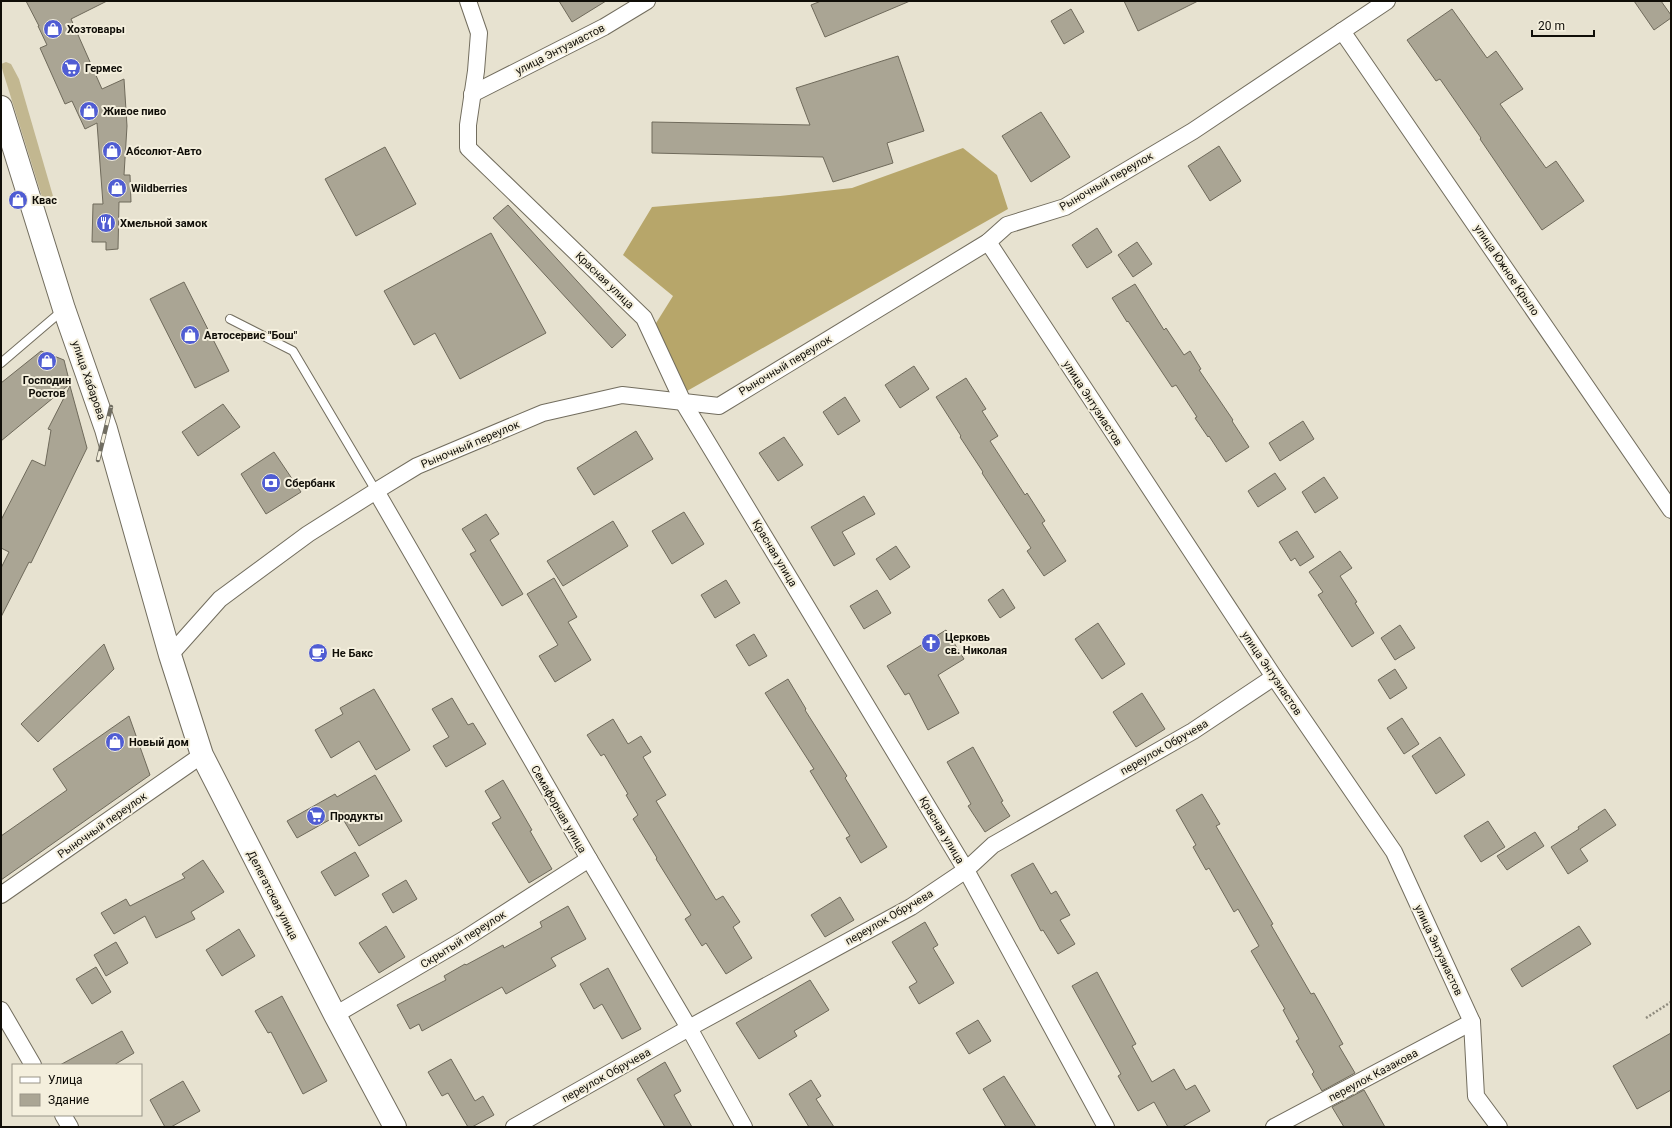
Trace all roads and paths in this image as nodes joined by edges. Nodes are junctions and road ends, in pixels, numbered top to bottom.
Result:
1 (468, 1) edge
2 (647, 1) edge
3 (1387, 1) edge
4 (1342, 31) junction
5 (472, 94) junction
6 (1, 107) edge
7 (988, 242) junction
8 (64, 309) junction
9 (230, 319) dead end
10 (1, 363) edge
11 (683, 402) junction
12 (376, 490) junction
13 (1671, 510) edge
14 (170, 655) junction
15 (1274, 678) junction
16 (202, 755) junction
17 (589, 859) junction
18 (966, 870) junction
19 (1, 895) edge
20 (1671, 1002) edge
21 (1, 1010) edge
22 (335, 1015) junction
23 (1646, 1018) dead end
24 (1472, 1022) junction
25 (689, 1028) junction
26 (32, 1064) edge
27 (64, 1116) edge
28 (70, 1127) edge
29 (395, 1127) edge
30 (514, 1127) edge
31 (744, 1127) edge
32 (1106, 1127) edge
33 (1274, 1127) edge
34 (1499, 1127) edge

1 - 5 street, Красная улица
2 - 5 street, улица Энтузиастов
3 - 4 street, Рыночный переулок
4 - 7 street, Рыночный переулок
4 - 13 street, улица Южное Крыло
5 - 11 street, Красная улица
6 - 8 main road, улица Хабарова
7 - 11 street, Рыночный переулок
7 - 15 street, улица Энтузиастов
8 - 10 lane
8 - 14 main road, улица Хабарова
9 - 12 lane
11 - 12 street, Рыночный переулок
11 - 18 street, Красная улица
12 - 14 street, Рыночный переулок
12 - 17 street, Семафорная улица
14 - 16 main road, Делегатская улица
15 - 18 street, переулок Обручева
15 - 24 street, улица Энтузиастов
16 - 19 street, Рыночный переулок
16 - 22 main road, Делегатская улица
17 - 22 street, Скрытый переулок
17 - 25 street, Семафорная улица
18 - 25 street, переулок Обручева
18 - 32 street, Красная улица
20 - 23 path
21 - 26 street
22 - 29 main road, Делегатская улица
24 - 33 street, переулок Казакова
24 - 34 street, улица Энтузиастов
25 - 30 street, переулок Обручева
25 - 31 street, Семафорная улица
27 - 28 street

